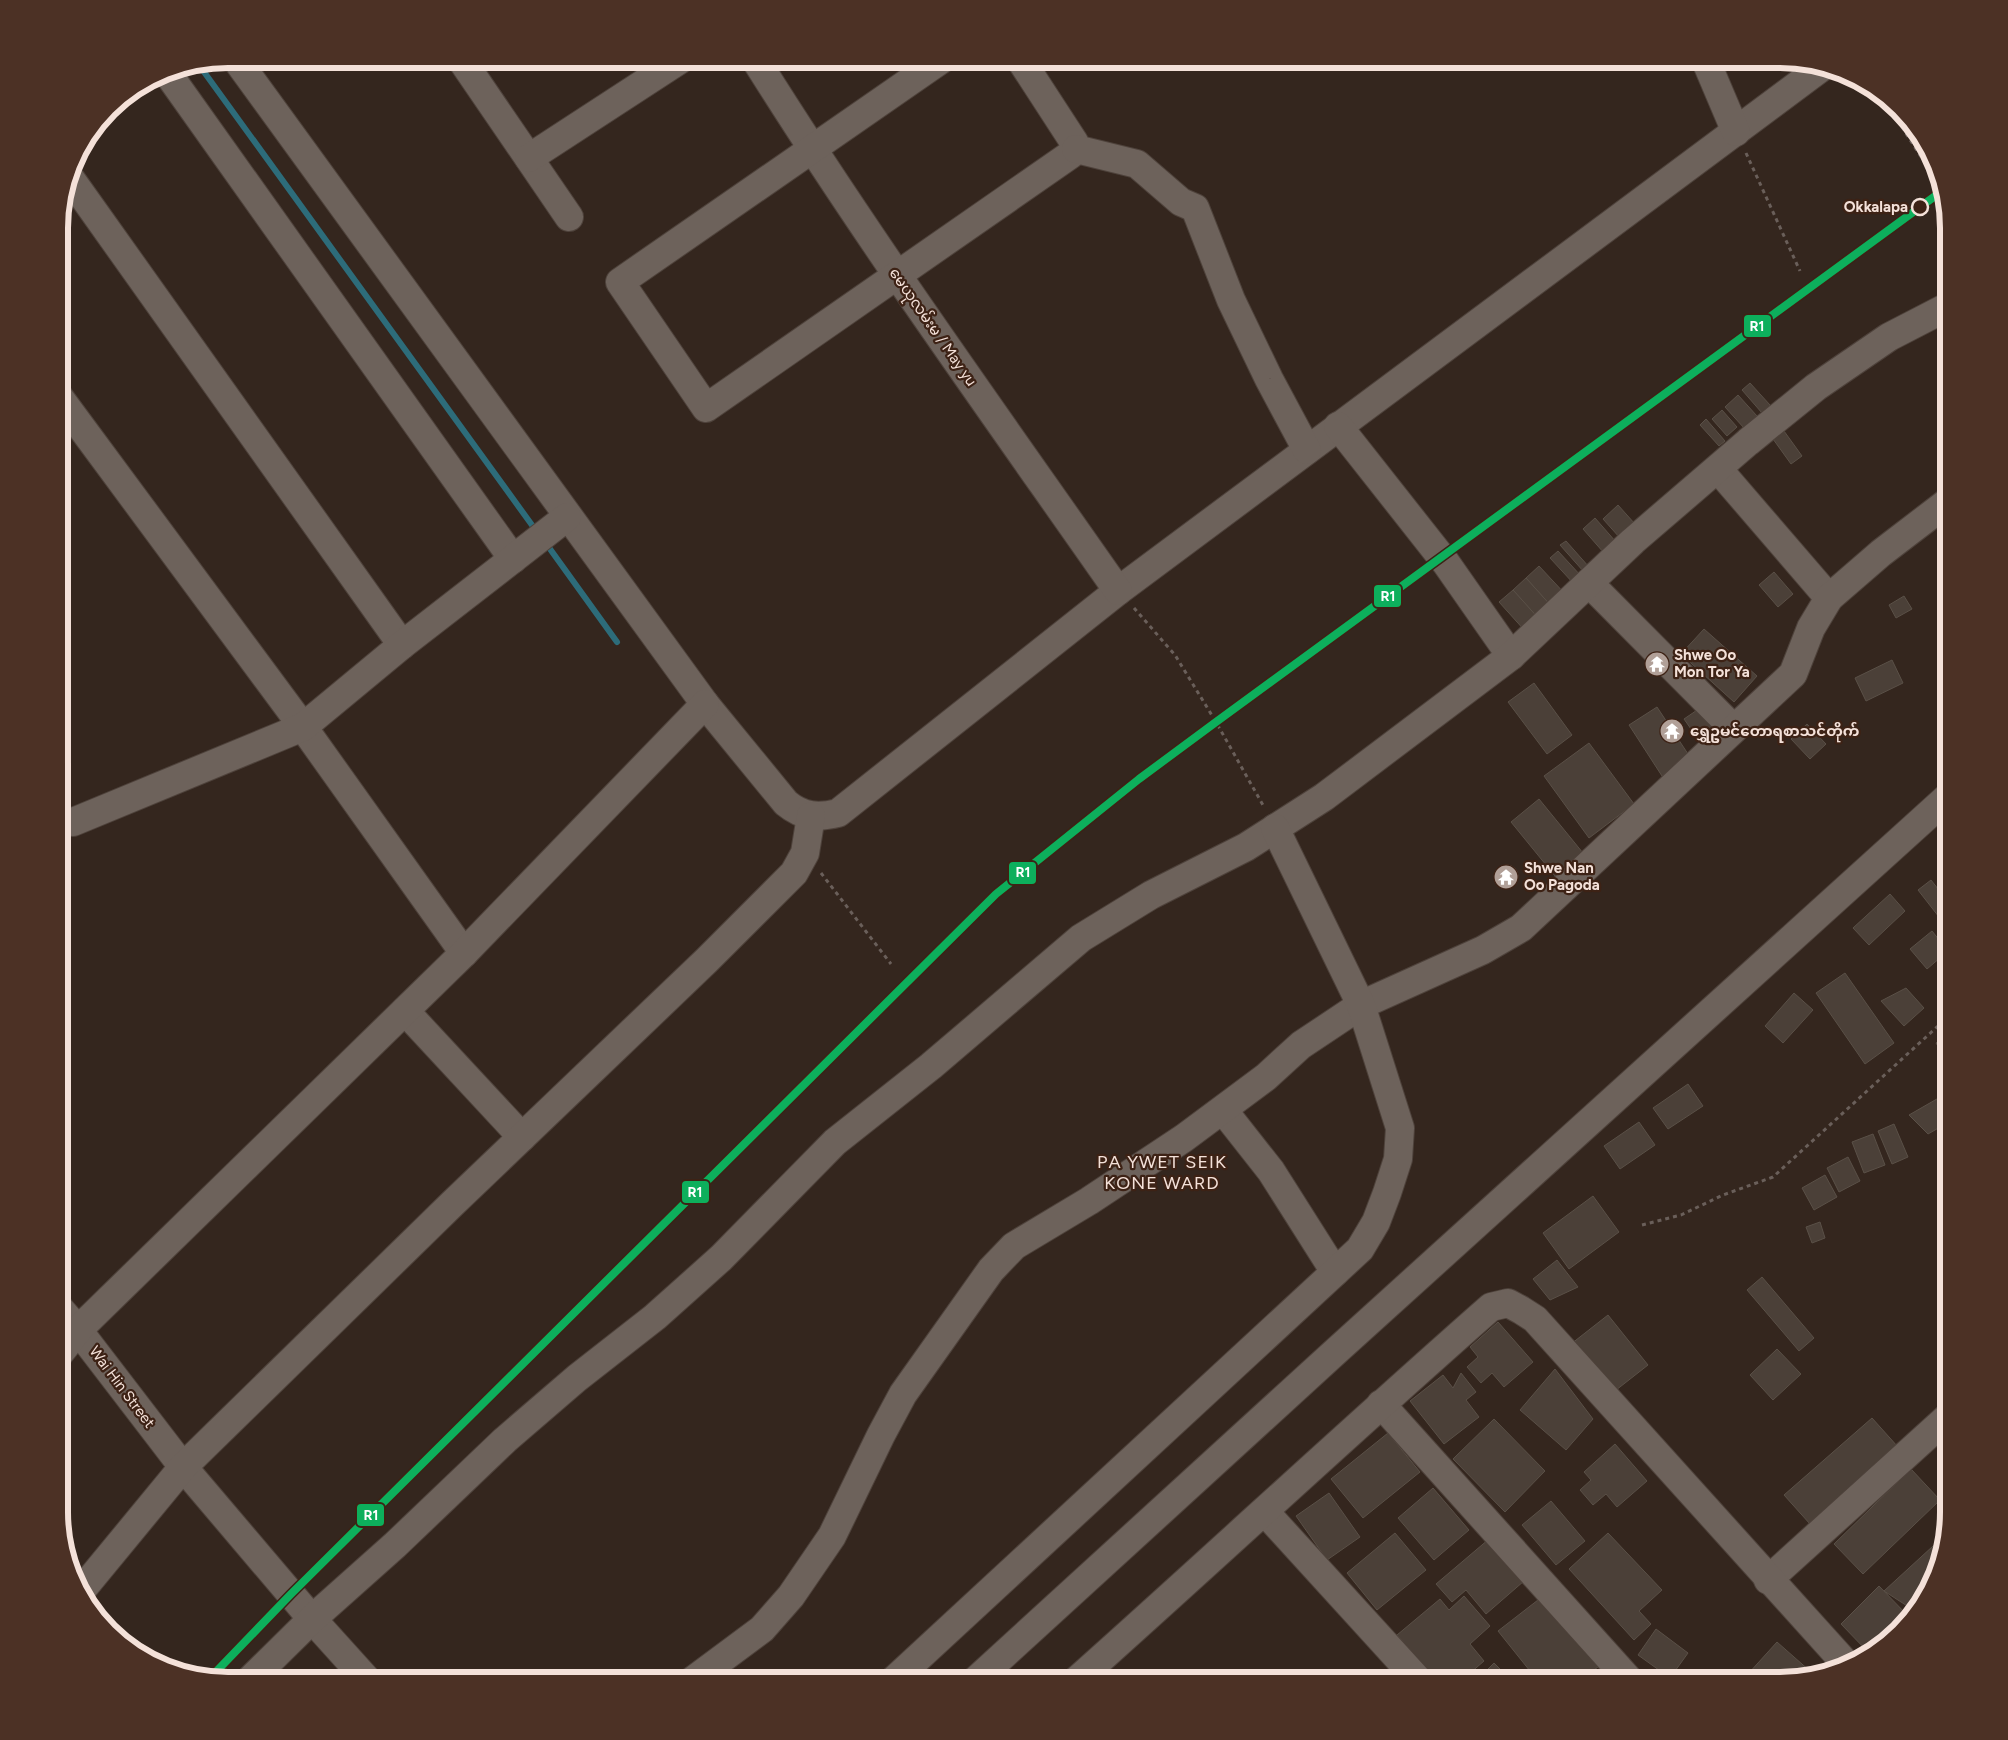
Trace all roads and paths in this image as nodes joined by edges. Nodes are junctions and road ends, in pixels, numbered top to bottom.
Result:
1 (242, 68) edge
2 (468, 68) edge
3 (668, 68) edge
4 (761, 68) edge
5 (929, 68) edge
6 (1026, 68) edge
7 (1709, 68) edge
8 (1816, 72) edge
9 (171, 78) edge
10 (1894, 115) edge
11 (1736, 132) junction
12 (1076, 149) junction
13 (812, 150) junction
14 (529, 158) junction
15 (74, 183) edge
16 (1936, 189) edge
17 (570, 217) dead end
18 (1800, 271) dead end
19 (897, 276) junction
20 (1940, 311) edge
21 (68, 409) edge
22 (1338, 426) junction
23 (1307, 450) junction
24 (1718, 468) junction
25 (1940, 507) edge
26 (565, 519) junction
27 (521, 552) junction
28 (1589, 583) junction
29 (1118, 590) junction
30 (1829, 598) junction
31 (402, 645) junction
32 (1511, 656) junction
33 (705, 704) junction
34 (303, 728) junction
35 (1733, 728) junction
36 (1940, 804) edge
37 (811, 816) junction
38 (68, 817) edge
39 (1275, 828) junction
40 (805, 853) junction
41 (464, 953) junction
42 (890, 964) dead end
43 (1361, 1005) junction
44 (405, 1011) junction
45 (1940, 1024) edge
46 (1223, 1110) junction
47 (522, 1137) junction
48 (1642, 1225) dead end
49 (1335, 1272) junction
50 (68, 1318) edge
51 (78, 1330) junction
52 (68, 1343) edge
53 (1381, 1404) junction
54 (1940, 1424) edge
55 (184, 1467) junction
56 (1265, 1512) junction
57 (1768, 1580) junction
58 (85, 1585) edge
59 (312, 1619) junction
60 (1842, 1660) edge
61 (258, 1672) edge
62 (360, 1672) edge
63 (704, 1672) edge
64 (903, 1672) edge
65 (985, 1672) edge
66 (1086, 1672) edge
67 (1411, 1672) edge
68 (1622, 1672) edge

1 - 26 street
2 - 14 street
3 - 14 street
4 - 13 street, မေယုလမ်းမ / May yu
5 - 13 street
6 - 12 street
7 - 11 street
8 - 11 street
9 - 27 street
10 - 16 path
11 - 18 path
11 - 22 street
12 - 19 street
12 - 23 street
13 - 19 street, မေယုလမ်းမ / May yu
13 - 19 street
14 - 17 street
15 - 31 street
19 - 29 street, မေယုလမ်းမ / May yu
20 - 24 street
21 - 34 street
22 - 23 street
22 - 32 street
23 - 29 street
24 - 28 street
24 - 30 street
25 - 30 street
26 - 27 street
26 - 33 street
27 - 31 street
28 - 32 street
28 - 35 street
29 - 37 street
29 - 39 path
30 - 35 street
31 - 34 street
32 - 39 street
33 - 37 street
33 - 41 street
34 - 38 street
34 - 41 street
35 - 43 street
36 - 65 street
37 - 40 street
39 - 43 street
39 - 59 street
40 - 42 path
40 - 47 street
41 - 44 street
43 - 46 street
43 - 49 street
44 - 47 street
44 - 51 street
45 - 48 path
46 - 49 street
46 - 63 street
47 - 55 street
49 - 64 street
50 - 51 street, Wai Hin Street
51 - 52 street
51 - 55 street, Wai Hin Street
53 - 56 street
53 - 57 street
53 - 68 street
54 - 57 street
55 - 58 street
55 - 59 street, Wai Hin Street
56 - 66 street
56 - 67 street
57 - 60 street
59 - 61 street
59 - 62 street, Wai Hin Street

